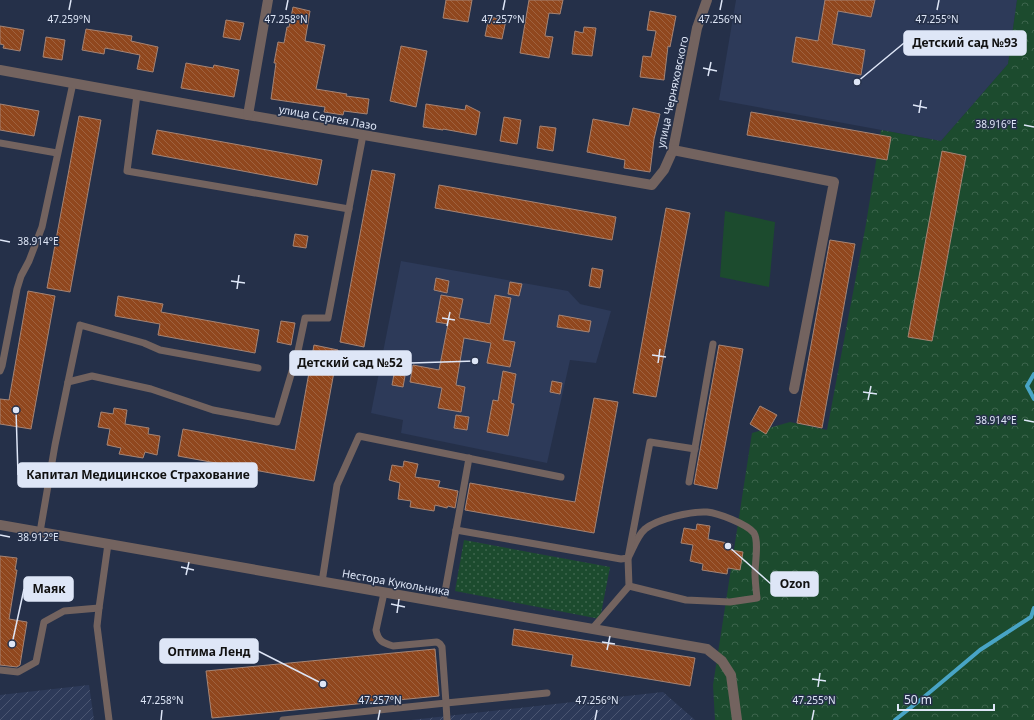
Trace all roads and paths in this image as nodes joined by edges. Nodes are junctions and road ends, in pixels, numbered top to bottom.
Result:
1 (268, 0) edge
2 (704, 0) edge
3 (0, 70) edge
4 (73, 83) junction
5 (137, 95) junction
6 (248, 115) junction
7 (364, 135) junction
8 (0, 143) edge
9 (673, 150) junction
10 (58, 153) junction
11 (652, 185) joint
12 (349, 210) junction
13 (713, 344) dead end
14 (258, 368) dead end
15 (0, 371) edge
16 (68, 382) junction
17 (794, 388) dead end
18 (695, 449) junction
19 (469, 458) junction
20 (561, 477) dead end
21 (689, 482) dead end
22 (0, 525) edge
23 (456, 530) junction
24 (40, 532) junction
25 (108, 544) junction
26 (628, 558) junction
27 (322, 582) junction
28 (629, 586) junction
29 (384, 592) junction
30 (443, 603) junction
31 (99, 608) junction
32 (592, 629) junction
33 (0, 670) edge
34 (547, 693) dead end
35 (446, 703) junction
36 (109, 720) edge
37 (283, 720) edge
38 (447, 720) edge
39 (737, 720) edge

1 - 6 street
2 - 9 street, улица Черняховского
3 - 4 street, улица Сергея Лазо
4 - 5 street, улица Сергея Лазо
4 - 10 lane
5 - 6 street, улица Сергея Лазо
5 - 12 lane
6 - 7 street, улица Сергея Лазо
7 - 11 street, улица Сергея Лазо
7 - 12 lane
8 - 10 lane
9 - 11 street, улица Черняховского
9 - 17 street
10 - 15 lane
12 - 16 lane
13 - 18 lane
14 - 16 lane
16 - 24 lane
18 - 21 lane
18 - 26 lane
19 - 20 lane
19 - 23 lane
19 - 27 lane
22 - 24 street, Нестора Кукольника
23 - 26 lane
23 - 30 lane
24 - 25 street, Нестора Кукольника
25 - 27 street, Нестора Кукольника
25 - 31 lane
26 - 28 lane
26 - 28 lane
27 - 29 street, Нестора Кукольника
28 - 32 lane
29 - 30 street, Нестора Кукольника
29 - 35 lane
30 - 32 street, Нестора Кукольника
31 - 33 lane
31 - 36 lane
32 - 39 street, Нестора Кукольника
34 - 35 lane
35 - 37 lane
35 - 38 lane

